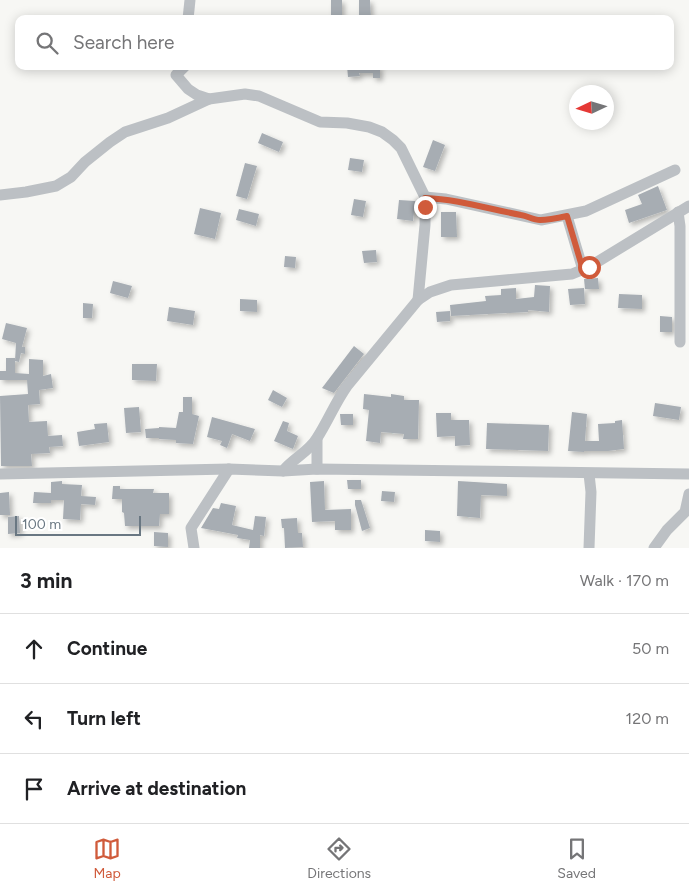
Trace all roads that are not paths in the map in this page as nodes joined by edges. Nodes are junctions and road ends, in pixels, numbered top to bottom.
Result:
1 (190, 0) edge
2 (188, 15) edge
3 (181, 70) edge
4 (208, 99) junction
5 (675, 170) dead end
6 (0, 195) edge
7 (425, 198) junction
8 (689, 206) edge
9 (678, 212) junction
10 (567, 216) junction
11 (583, 270) junction
12 (418, 300) junction
13 (680, 342) dead end
14 (317, 439) junction
15 (229, 469) junction
16 (316, 469) junction
17 (283, 471) junction
18 (0, 474) edge
19 (589, 474) junction
20 (689, 474) edge
21 (689, 494) edge
22 (194, 548) edge
23 (589, 548) edge
24 (654, 548) edge

1 - 2 street
3 - 4 street
4 - 6 street
4 - 7 street
5 - 10 street
7 - 10 street
7 - 12 street
8 - 9 street
9 - 11 street
9 - 13 street
10 - 11 street
11 - 12 street
12 - 14 street
14 - 16 street
14 - 17 street
15 - 17 street
15 - 18 street
15 - 22 street
16 - 17 street
16 - 19 street
19 - 20 street
19 - 23 street
21 - 24 street

